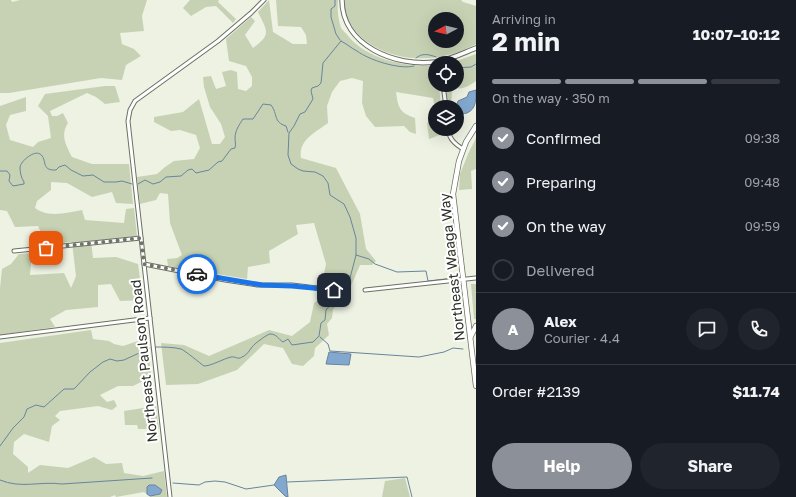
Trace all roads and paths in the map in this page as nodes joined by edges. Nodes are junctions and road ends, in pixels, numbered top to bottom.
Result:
1 (264, 0) edge
2 (342, 0) edge
3 (476, 48) edge
4 (476, 126) edge
5 (450, 136) edge
6 (463, 148) junction
7 (141, 238) junction
8 (14, 251) dead end
9 (144, 264) junction
10 (476, 278) edge
11 (463, 280) junction
12 (334, 290) dead end
13 (365, 290) dead end
14 (150, 318) junction
15 (468, 319) junction
16 (476, 326) edge
17 (0, 338) edge
18 (470, 338) junction
19 (476, 386) edge
20 (170, 497) edge

1 - 7 street, Northeast Paulson Road
2 - 3 main road
4 - 6 highway, Northeast Waaga Way
5 - 6 street
6 - 11 highway, Northeast Waaga Way
7 - 8 street
7 - 9 street, Northeast Paulson Road
9 - 12 street
9 - 14 street, Northeast Paulson Road
10 - 11 street
11 - 13 street
11 - 15 highway, Northeast Waaga Way
14 - 17 street
14 - 20 street, Northeast Paulson Road
15 - 16 highway
15 - 18 highway, Northeast Waaga Way
16 - 18 highway
18 - 19 highway, Northeast Waaga Way

